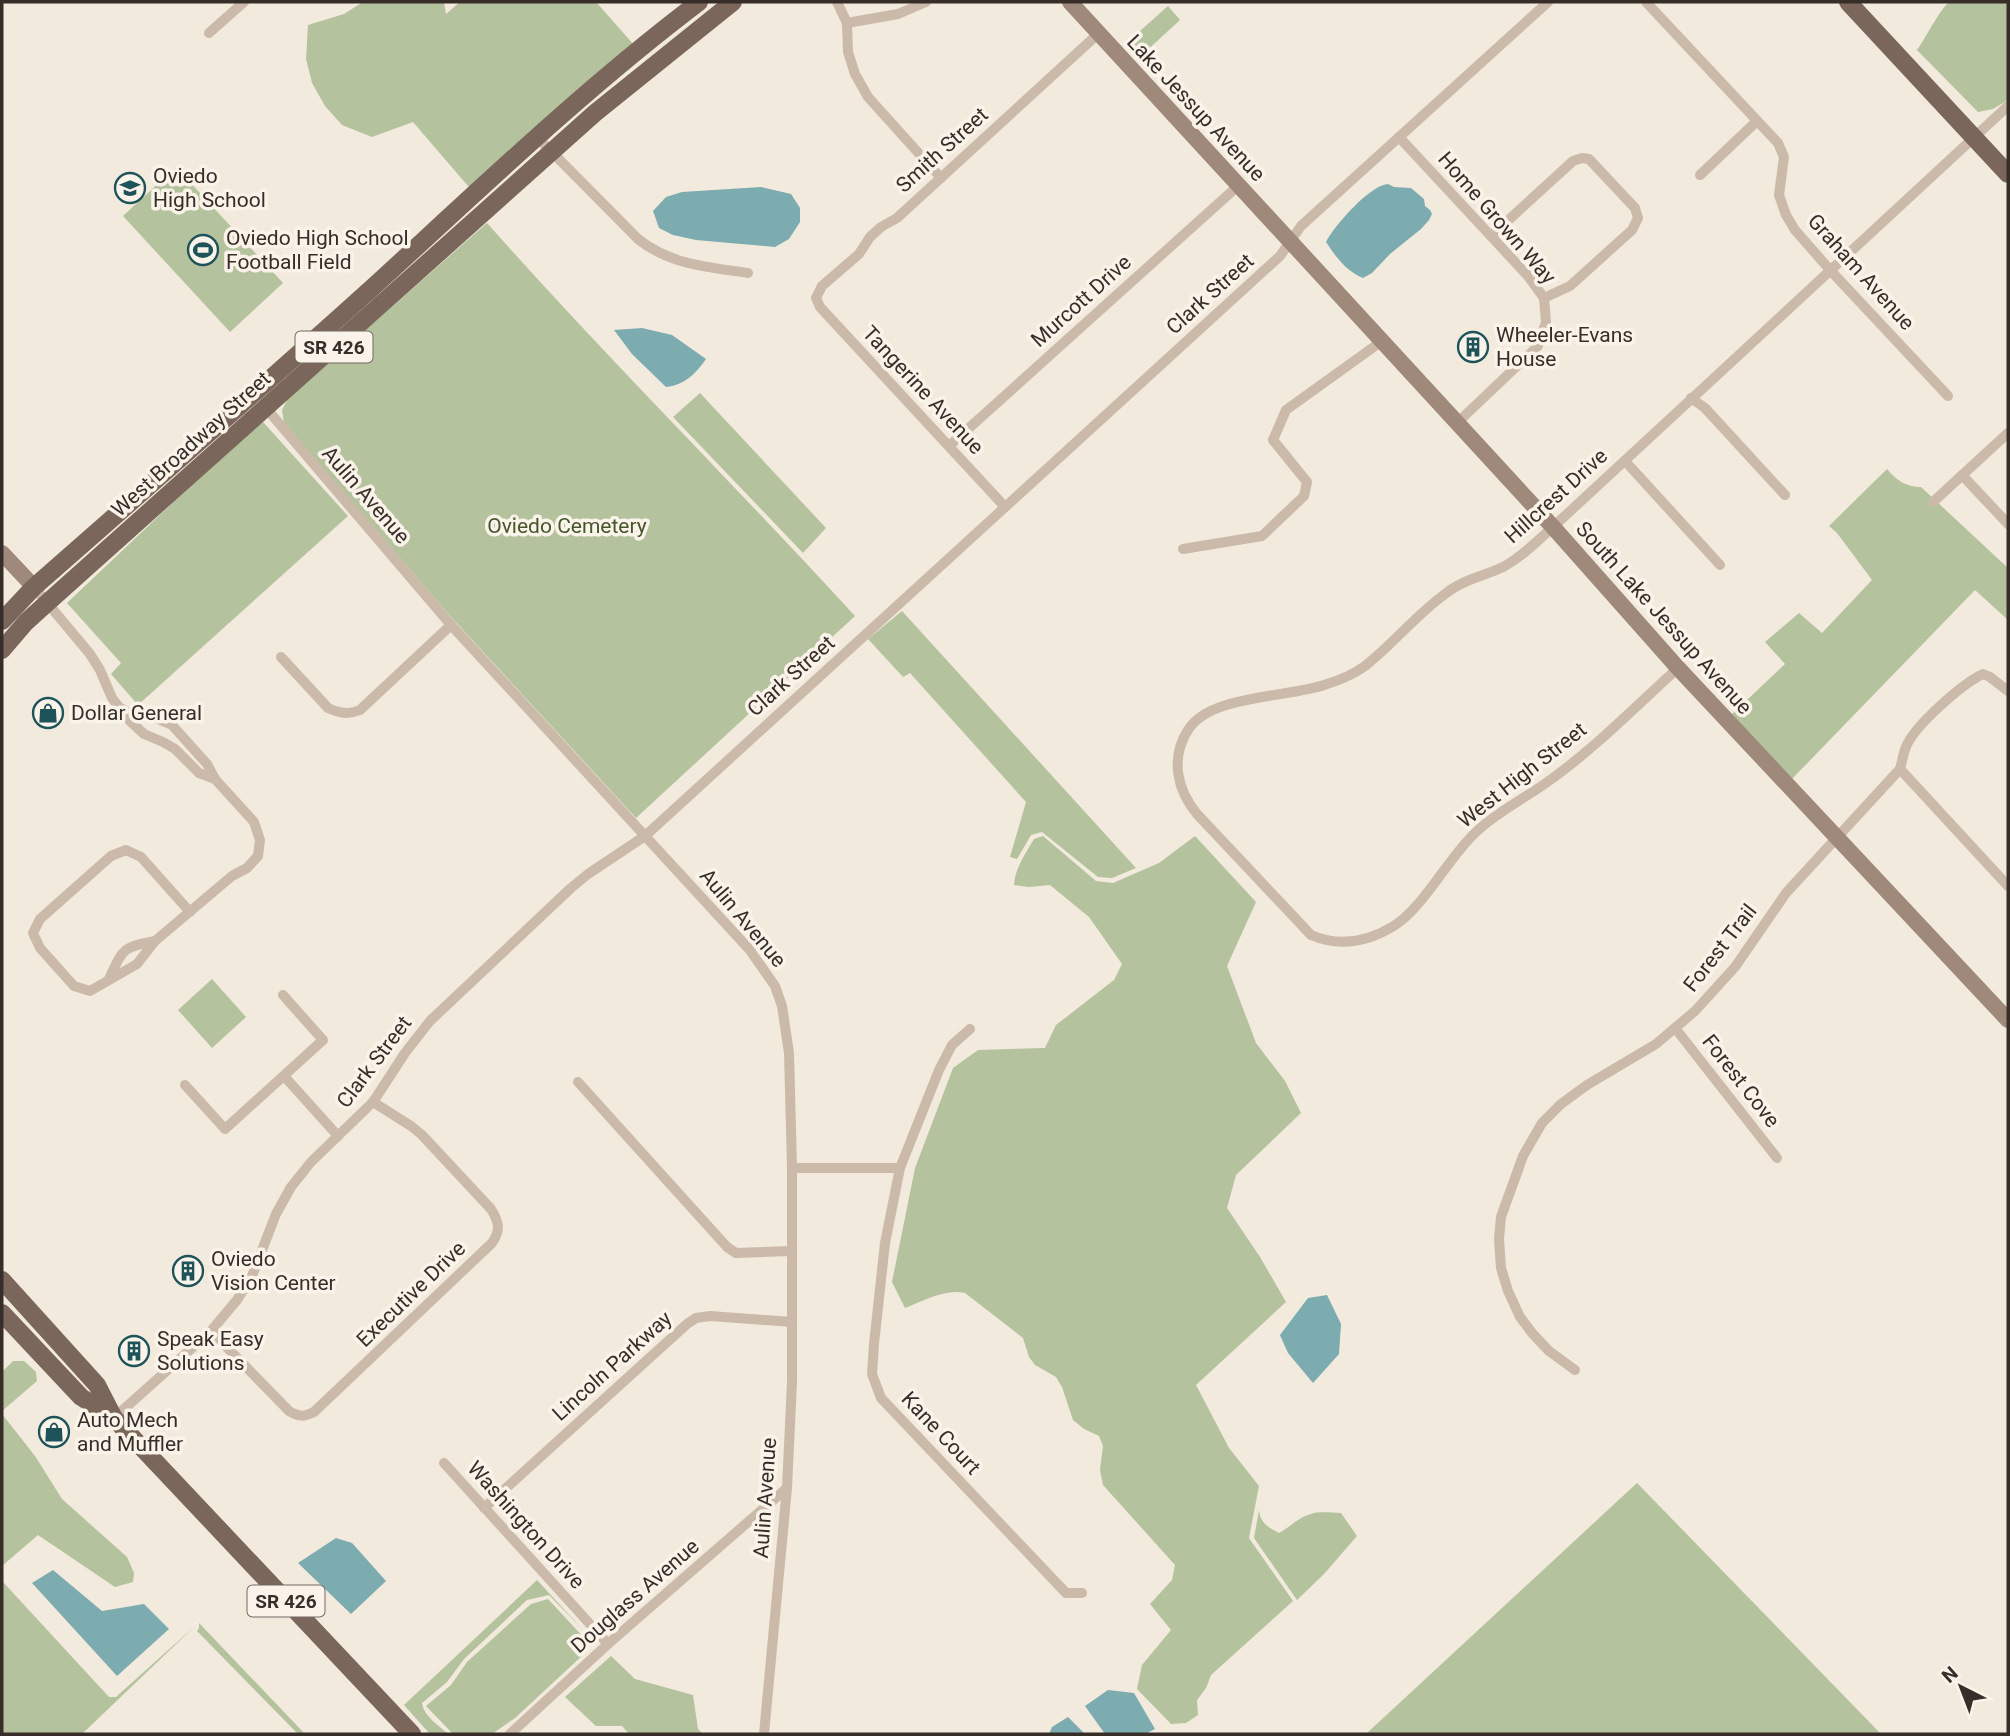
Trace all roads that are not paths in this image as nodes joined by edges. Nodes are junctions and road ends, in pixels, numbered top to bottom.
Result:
1 (244, 2) edge
2 (699, 2) edge
3 (733, 2) edge
4 (837, 2) edge
5 (926, 2) edge
6 (1069, 2) edge
7 (1548, 2) edge
8 (1646, 2) edge
9 (1848, 2) edge
10 (847, 23) junction
11 (209, 33) dead end
12 (1099, 33) junction
13 (2008, 106) edge
14 (1757, 121) junction
15 (537, 137) junction
16 (1399, 137) junction
17 (1974, 138) junction
18 (552, 152) junction
19 (2008, 174) edge
20 (1700, 175) dead end
21 (941, 178) junction
22 (1238, 185) junction
23 (1491, 236) junction
24 (1291, 242) junction
25 (1830, 270) junction
26 (748, 273) dead end
27 (816, 298) joint
28 (1544, 298) junction
29 (1382, 341) junction
30 (280, 369) junction
31 (1948, 396) dead end
32 (1691, 398) junction
33 (266, 408) junction
34 (1457, 423) junction
35 (219, 424) junction
36 (2008, 433) edge
37 (949, 446) junction
38 (1625, 461) junction
39 (202, 466) junction
40 (1962, 475) junction
41 (1785, 495) dead end
42 (1933, 502) dead end
43 (1005, 507) junction
44 (2008, 524) edge
45 (1553, 527) junction
46 (1183, 549) dead end
47 (2, 553) edge
48 (1720, 565) dead end
49 (34, 587) junction
50 (47, 603) junction
51 (2, 621) edge
52 (451, 625) junction
53 (2, 650) edge
54 (281, 657) dead end
55 (1678, 668) junction
56 (2008, 691) edge
57 (120, 708) junction
58 (146, 716) junction
59 (172, 725) junction
60 (139, 730) junction
61 (163, 741) junction
62 (1900, 769) junction
63 (215, 779) junction
64 (645, 836) junction
65 (1836, 838) junction
66 (1260, 883) joint
67 (2008, 886) edge
68 (190, 912) junction
69 (155, 942) junction
70 (109, 979) junction
71 (283, 995) dead end
72 (2008, 1020) edge
73 (1675, 1028) junction
74 (970, 1029) dead end
75 (284, 1076) junction
76 (578, 1082) dead end
77 (185, 1085) dead end
78 (373, 1102) junction
79 (338, 1136) junction
80 (1777, 1158) dead end
81 (792, 1168) junction
82 (900, 1168) junction
83 (792, 1251) junction
84 (2, 1280) edge
85 (2, 1313) edge
86 (792, 1322) junction
87 (211, 1331) junction
88 (1575, 1370) dead end
89 (114, 1418) junction
90 (444, 1463) dead end
91 (787, 1488) junction
92 (484, 1508) junction
93 (1082, 1593) dead end
94 (608, 1644) junction
95 (412, 1734) edge
96 (510, 1734) edge
97 (764, 1734) edge

1 - 11 street
2 - 15 main road, West Broadway Street / SR 426
3 - 18 main road, West Broadway Street / SR 426
4 - 10 street
5 - 10 street
6 - 12 street, Lake Jessup Avenue
7 - 16 street, Clark Street
8 - 14 street, Graham Avenue
9 - 17 main road
10 - 21 street
12 - 21 street, Smith Street
12 - 22 street, Lake Jessup Avenue
13 - 17 street, Hillcrest Drive
14 - 20 street
14 - 25 street, Graham Avenue
15 - 18 street
15 - 30 main road, West Broadway Street / SR 426
16 - 23 street, Home Grown Way
16 - 24 street, Clark Street
17 - 19 main road
17 - 25 street, Hillcrest Drive
18 - 26 street
18 - 33 main road, West Broadway Street / SR 426
21 - 27 street, Smith Street
22 - 24 street, Lake Jessup Avenue
22 - 37 street, Murcott Drive
23 - 28 street, Home Grown Way
23 - 28 street
24 - 29 street, South Lake Jessup Avenue
24 - 43 street, Clark Street
25 - 31 street, Graham Avenue
25 - 32 street, Hillcrest Drive
27 - 37 street, Tangerine Avenue
28 - 34 street, Home Grown Way
29 - 34 street, South Lake Jessup Avenue
29 - 46 street
30 - 33 main road
30 - 35 main road, West Broadway Street / SR 426
32 - 38 street, Hillcrest Drive
32 - 41 street
33 - 39 main road, West Broadway Street / SR 426
33 - 52 street, Aulin Avenue
34 - 45 street, South Lake Jessup Avenue
35 - 39 main road
35 - 49 main road, West Broadway Street / SR 426
36 - 40 street
37 - 43 street, Tangerine Avenue
38 - 45 street, Hillcrest Drive
38 - 48 street
39 - 50 main road, West Broadway Street / SR 426
40 - 42 street
40 - 44 street
43 - 64 street, Clark Street
45 - 55 street, South Lake Jessup Avenue
45 - 66 street, Hillcrest Drive
47 - 49 street
49 - 50 street
49 - 51 main road, West Broadway Street / SR 426
50 - 53 main road, West Broadway Street / SR 426
50 - 57 street
52 - 54 street
52 - 64 street, Aulin Avenue
55 - 65 street, South Lake Jessup Avenue
55 - 66 street, West High Street
56 - 62 street, Forest Trail
57 - 58 street
57 - 60 street
58 - 59 street
58 - 60 street
59 - 61 street
59 - 63 street
60 - 61 street
61 - 63 street
62 - 65 street, Forest Trail
62 - 67 street
63 - 68 street
64 - 78 street, Clark Street
64 - 81 street, Aulin Avenue
65 - 72 street, South Lake Jessup Avenue
65 - 73 street, Forest Trail
68 - 69 street
68 - 70 street
69 - 70 street
69 - 70 street
71 - 75 street
73 - 80 street, Forest Cove
73 - 88 street, Forest Trail
74 - 82 street, Kane Court
75 - 77 street
75 - 79 street
76 - 83 street
78 - 79 street, Clark Street
78 - 87 street, Executive Drive
79 - 87 street, Clark Street
81 - 82 street
81 - 83 street, Aulin Avenue
82 - 93 street, Kane Court
83 - 86 street, Aulin Avenue
84 - 89 main road, SR 426
85 - 89 main road, SR 426
86 - 91 street, Aulin Avenue
86 - 92 street, Lincoln Parkway
87 - 89 street, Clark Street
89 - 95 main road, SR 426
90 - 92 street, Washington Drive
91 - 94 street, Douglass Avenue
91 - 97 street, Aulin Avenue
92 - 94 street, Washington Drive
94 - 96 street, Douglass Avenue

